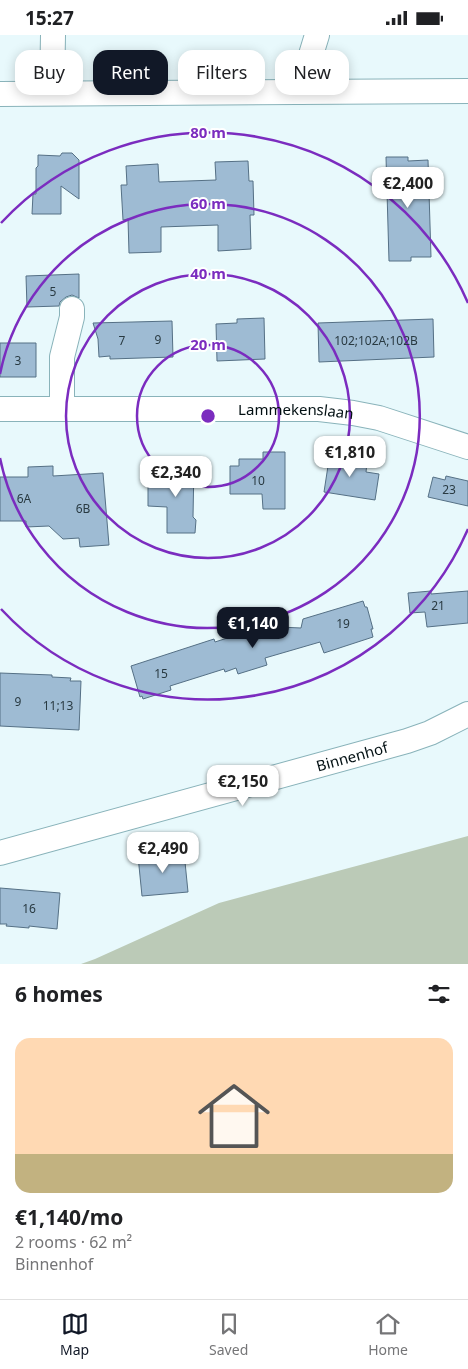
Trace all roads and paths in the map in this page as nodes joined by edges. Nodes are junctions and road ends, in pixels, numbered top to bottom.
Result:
1 (53, 35) edge
2 (317, 35) edge
3 (53, 50) edge
4 (313, 50) edge
5 (468, 91) edge
6 (275, 92) edge
7 (349, 92) edge
8 (0, 93) edge
9 (15, 93) edge
10 (83, 93) edge
11 (72, 309) dead end
12 (0, 409) edge
13 (62, 409) junction
14 (468, 447) edge
15 (468, 714) edge
16 (0, 853) edge

1 - 3 street
2 - 4 street
5 - 7 street
6 - 10 street
8 - 9 street
11 - 13 street
12 - 13 street, Lammekenslaan
13 - 14 street, Lammekenslaan
15 - 16 street, Binnenhof

